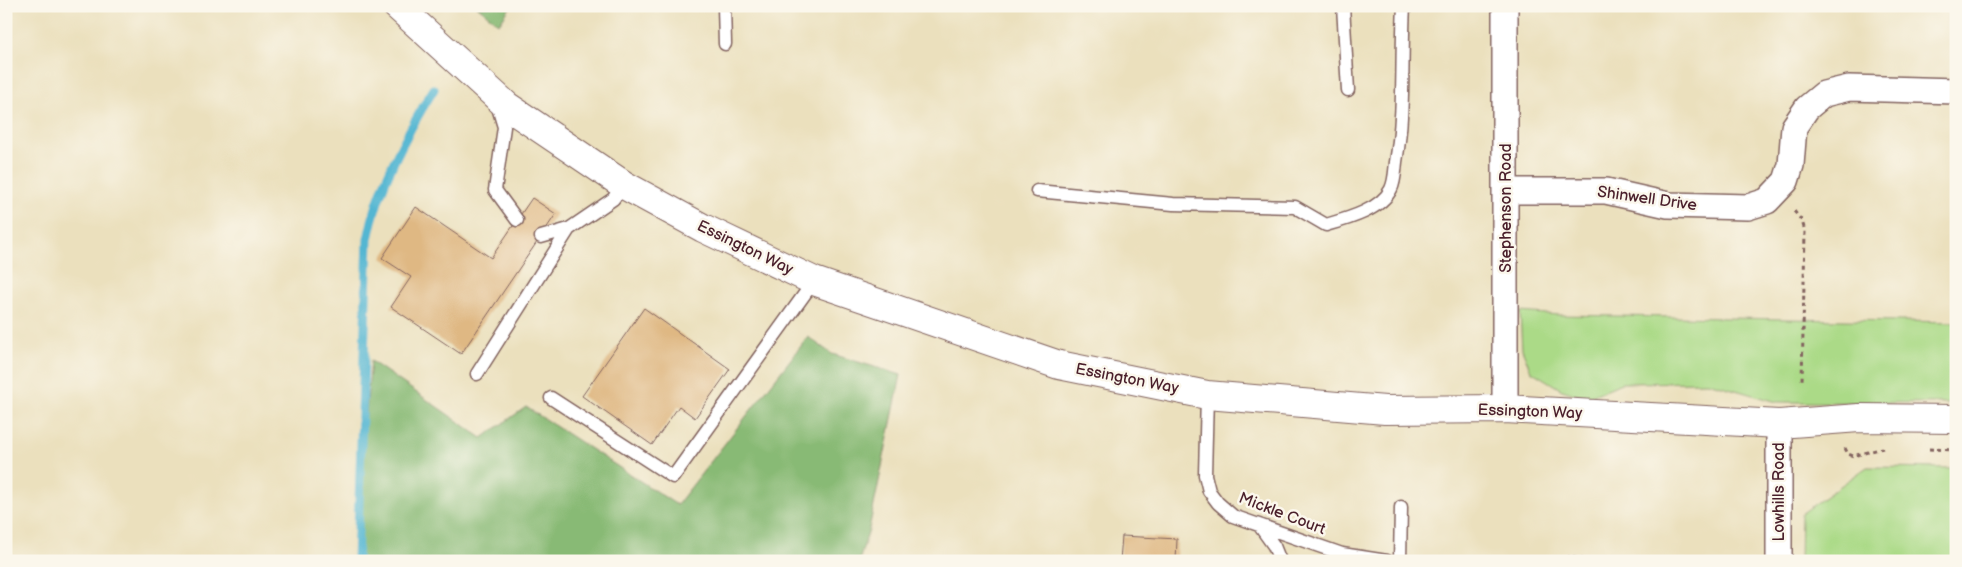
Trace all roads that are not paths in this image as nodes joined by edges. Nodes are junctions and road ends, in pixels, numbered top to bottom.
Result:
1 (397, 6) edge
2 (724, 6) edge
3 (1343, 6) edge
4 (1404, 6) edge
5 (1505, 6) edge
6 (725, 44) dead end
7 (1348, 90) dead end
8 (1956, 91) edge
9 (493, 94) junction
10 (624, 185) junction
11 (1036, 191) dead end
12 (1506, 191) junction
13 (517, 220) dead end
14 (569, 229) junction
15 (541, 236) dead end
16 (814, 281) junction
17 (477, 374) dead end
18 (1207, 395) junction
19 (550, 398) dead end
20 (1504, 409) junction
21 (1956, 419) edge
22 (1779, 424) junction
23 (1401, 507) dead end
24 (1259, 525) junction
25 (1280, 561) edge
26 (1387, 561) edge
27 (1400, 561) edge
28 (1779, 561) edge

1 - 9 street, Essington Way
2 - 6 lane
3 - 7 lane
4 - 11 lane
5 - 12 street, Stephenson Road
8 - 12 street, Shinwell Drive
9 - 10 street, Essington Way
9 - 13 lane
10 - 14 lane
10 - 16 street, Essington Way
12 - 20 street, Stephenson Road
14 - 15 lane
14 - 17 lane
16 - 18 street, Essington Way
16 - 19 lane
18 - 20 street, Essington Way
18 - 24 lane, Mickle Court
20 - 22 street, Essington Way
21 - 22 street, Essington Way
22 - 28 street, Lowhills Road
23 - 27 lane
24 - 25 lane
24 - 26 lane, Mickle Court

